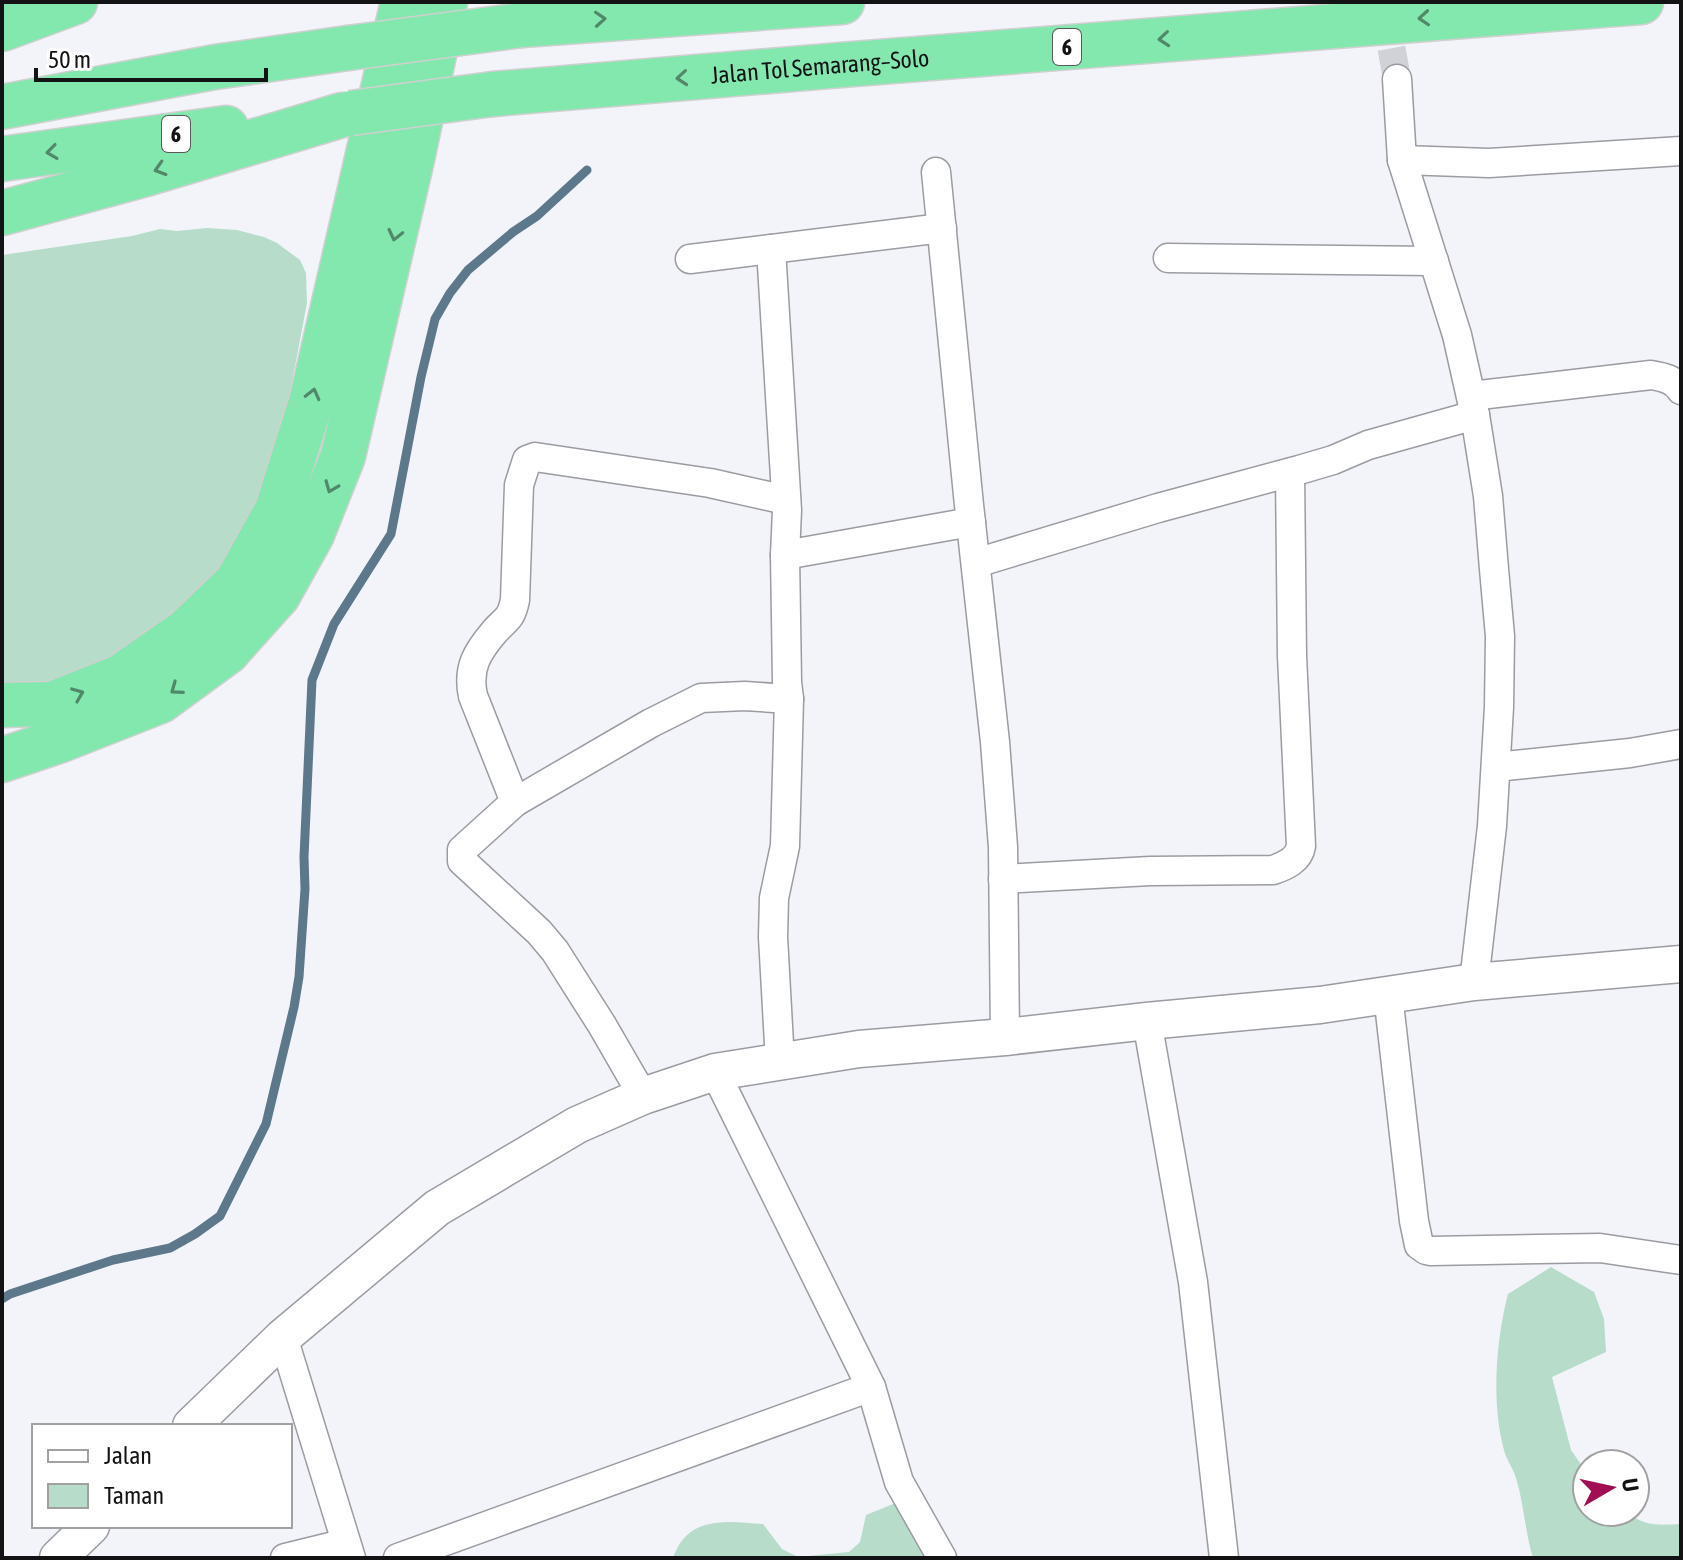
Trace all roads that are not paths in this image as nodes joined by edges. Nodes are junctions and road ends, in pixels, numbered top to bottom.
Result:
1 (75, 2) edge
2 (403, 2) edge
3 (445, 2) edge
4 (842, 2) edge
5 (1641, 2) edge
6 (2, 29) edge
7 (1397, 79) tunnel mouth
8 (2, 107) edge
9 (347, 114) junction
10 (1681, 151) edge
11 (2, 159) edge
12 (1402, 160) junction
13 (936, 172) dead end
14 (2, 213) edge
15 (942, 228) junction
16 (771, 249) junction
17 (1168, 258) dead end
18 (690, 259) dead end
19 (1434, 261) junction
20 (1681, 390) edge
21 (1473, 406) junction
22 (1290, 473) junction
23 (786, 500) junction
24 (971, 522) junction
25 (785, 555) junction
26 (976, 563) junction
27 (789, 699) junction
28 (2, 705) edge
29 (1681, 744) edge
30 (2, 760) edge
31 (1496, 767) junction
32 (515, 802) junction
33 (1003, 879) junction
34 (1681, 964) edge
35 (1474, 982) junction
36 (1388, 995) junction
37 (1147, 1021) junction
38 (1005, 1037) junction
39 (780, 1062) junction
40 (715, 1072) junction
41 (643, 1096) junction
42 (1681, 1260) edge
43 (283, 1337) junction
44 (871, 1387) junction
45 (193, 1424) edge
46 (89, 1528) edge
47 (349, 1551) edge
48 (58, 1558) edge
49 (285, 1558) edge
50 (398, 1558) edge
51 (942, 1558) edge
52 (1224, 1558) edge

1 - 6 highway
28 -> 2 highway
3 -> 30 highway
8 -> 4 highway, bridge
5 -> 9 highway, Jalan Tol Semarang–Solo / 6, bridge
7 - 12 street
9 -> 11 highway, Jalan Tol Semarang–Solo / 6
9 -> 14 highway
10 - 12 street
12 - 19 street
13 - 15 street
15 - 16 street
15 - 24 street
16 - 18 street
16 - 23 street
17 - 19 street
19 - 21 street
20 - 21 street
21 - 22 street
21 - 31 street
22 - 26 street
22 - 33 street
23 - 25 street
23 - 32 street
24 - 25 street
24 - 26 street
25 - 27 street
26 - 33 street
27 - 32 street
27 - 39 street
29 - 31 street
31 - 35 street
32 - 41 street
33 - 38 street
34 - 35 street
35 - 36 street
36 - 37 street
36 - 42 street
37 - 38 street
37 - 52 street
38 - 39 street
39 - 40 street
40 - 41 street
40 - 44 street
41 - 43 street
43 - 45 street
43 - 47 street
44 - 50 street
44 - 51 street
46 - 48 street
47 - 49 street

